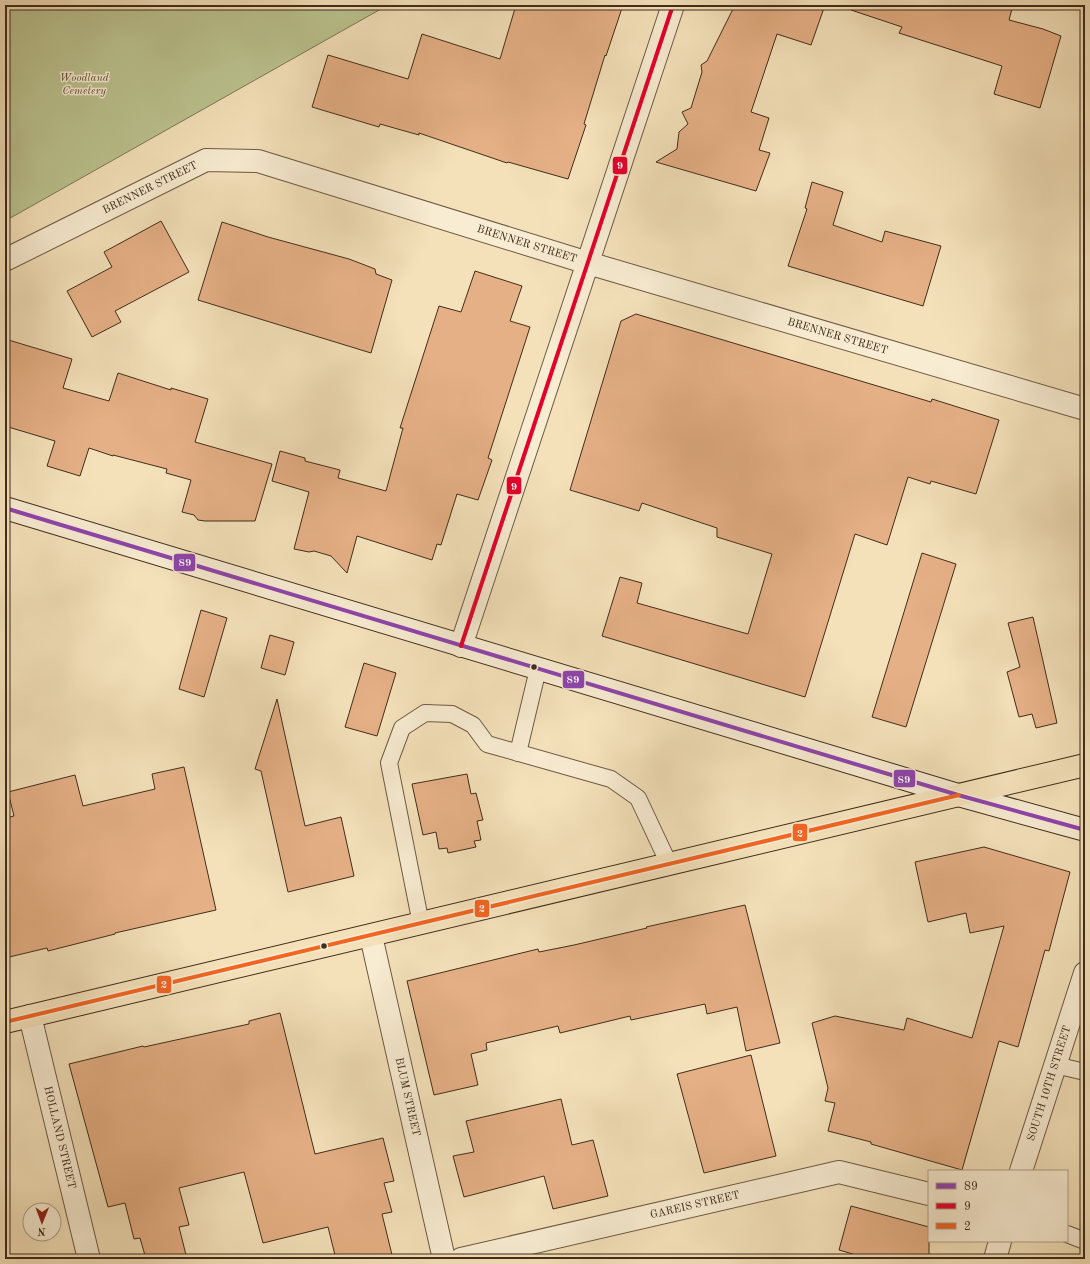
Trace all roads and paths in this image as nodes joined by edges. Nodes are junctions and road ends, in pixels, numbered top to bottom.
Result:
1 (673, 5) edge
2 (5, 260) edge
3 (588, 263) junction
4 (1085, 409) edge
5 (5, 508) edge
6 (461, 646) junction
7 (538, 669) junction
8 (518, 753) junction
9 (1085, 765) edge
10 (958, 796) junction
11 (1085, 830) edge
12 (670, 864) junction
13 (421, 924) junction
14 (371, 936) junction
15 (1085, 973) edge
16 (30, 1016) junction
17 (5, 1022) edge
18 (1055, 1065) junction
19 (1085, 1072) edge
20 (1021, 1170) edge
21 (928, 1194) edge
22 (1068, 1234) edge
23 (1085, 1241) edge
24 (1000, 1242) edge
25 (88, 1259) edge
26 (444, 1259) edge
27 (461, 1259) edge
28 (995, 1259) edge

1 - 3 street
2 - 3 street, BRENNER STREET
3 - 4 street, BRENNER STREET
3 - 6 street
5 - 6 street
6 - 7 street
7 - 8 lane
7 - 10 street
8 - 12 lane
8 - 13 lane
9 - 10 main road
10 - 11 street
10 - 12 main road
12 - 13 main road
13 - 14 main road
14 - 16 main road
14 - 26 street, BLUM STREET
15 - 18 street, SOUTH 10TH STREET
16 - 17 main road
16 - 25 street, HOLLAND STREET
18 - 19 lane
18 - 20 street, SOUTH 10TH STREET
21 - 27 street, GAREIS STREET
22 - 23 lane
24 - 28 street

